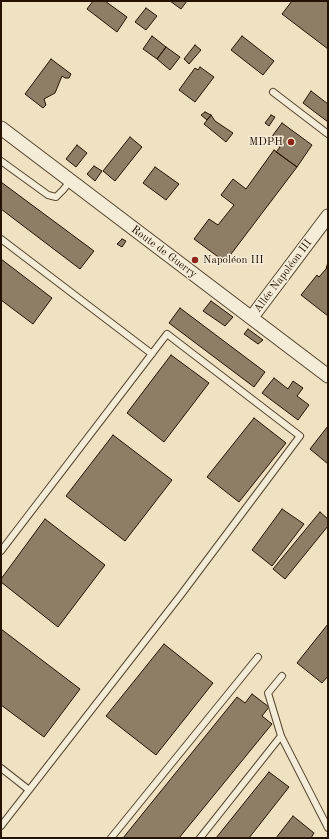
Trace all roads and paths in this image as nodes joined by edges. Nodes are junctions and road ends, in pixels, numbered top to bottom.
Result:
1 (273, 92) dead end
2 (1, 128) edge
3 (328, 134) edge
4 (1, 161) edge
5 (70, 180) junction
6 (328, 216) edge
7 (1, 239) edge
8 (252, 317) junction
9 (152, 354) junction
10 (328, 376) edge
11 (1, 551) edge
12 (258, 657) dead end
13 (282, 676) dead end
14 (282, 736) junction
15 (1, 768) edge
16 (29, 790) junction
17 (1, 826) edge
18 (328, 828) edge
19 (111, 838) edge
20 (200, 838) edge

1 - 3 lane
2 - 5 street, Route de Guerry
4 - 5 lane
5 - 8 street, Route de Guerry
6 - 8 street, Allée Napoléon III
7 - 9 lane
8 - 10 street, Route de Guerry
9 - 11 lane
9 - 16 lane
12 - 19 lane
13 - 14 lane
14 - 18 lane
14 - 20 lane
15 - 16 lane
16 - 17 lane

